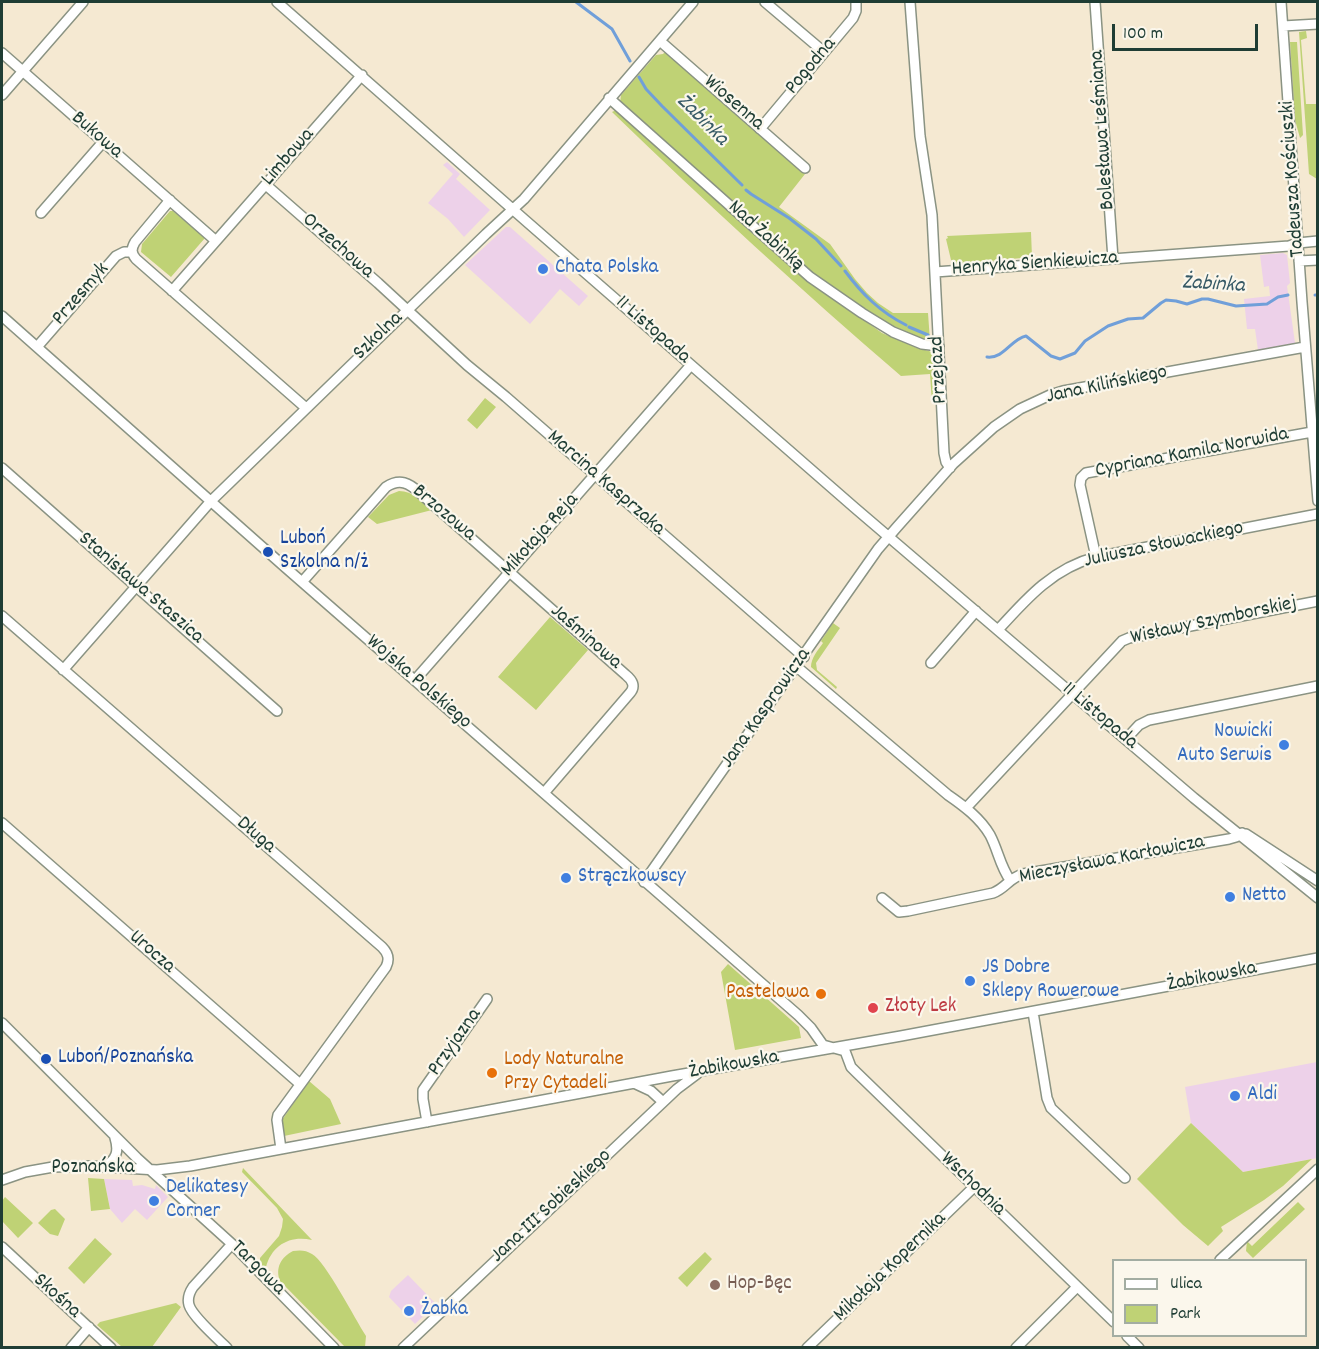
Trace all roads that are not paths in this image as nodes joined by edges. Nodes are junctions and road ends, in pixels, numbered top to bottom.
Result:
1 (83, 2) edge
2 (277, 2) edge
3 (693, 2) edge
4 (765, 2) edge
5 (856, 2) edge
6 (910, 2) edge
7 (1095, 2) edge
8 (1281, 2) edge
9 (1317, 24) edge
10 (1283, 26) junction
11 (660, 41) junction
12 (824, 52) junction
13 (2, 53) edge
14 (22, 71) junction
15 (362, 75) junction
16 (2, 95) edge
17 (609, 98) junction
18 (760, 129) junction
19 (103, 142) junction
20 (806, 168) dead end
21 (266, 185) junction
22 (170, 200) junction
23 (512, 209) junction
24 (41, 213) dead end
25 (216, 240) junction
26 (1317, 241) edge
27 (1298, 243) junction
28 (132, 252) junction
29 (1113, 259) junction
30 (1317, 260) edge
31 (1299, 261) junction
32 (935, 272) junction
33 (172, 291) junction
34 (406, 310) junction
35 (2, 316) edge
36 (939, 346) junction
37 (37, 347) junction
38 (1305, 347) junction
39 (691, 365) junction
40 (306, 408) junction
41 (1312, 432) junction
42 (2, 468) edge
43 (950, 468) junction
44 (595, 476) junction
45 (211, 501) junction
46 (1317, 501) edge
47 (1317, 514) edge
48 (889, 536) junction
49 (1096, 557) junction
50 (510, 572) junction
51 (302, 582) junction
52 (135, 586) junction
53 (1317, 601) edge
54 (976, 611) junction
55 (2, 616) edge
56 (998, 630) junction
57 (804, 657) junction
58 (931, 663) dead end
59 (797, 667) junction
60 (63, 670) junction
61 (415, 680) junction
62 (1317, 686) edge
63 (1071, 694) junction
64 (277, 711) dead end
65 (1126, 740) junction
66 (544, 793) junction
67 (966, 808) junction
68 (2, 823) edge
69 (1241, 834) junction
70 (1316, 877) edge
71 (1010, 880) junction
72 (644, 882) junction
73 (1306, 888) junction
74 (882, 898) dead end
75 (1317, 898) edge
76 (1317, 958) edge
77 (487, 999) dead end
78 (1033, 1012) junction
79 (2, 1023) edge
80 (834, 1048) junction
81 (705, 1071) junction
82 (300, 1084) junction
83 (636, 1084) junction
84 (663, 1102) junction
85 (427, 1122) junction
86 (114, 1135) junction
87 (281, 1149) junction
88 (104, 1167) junction
89 (1317, 1169) edge
90 (150, 1170) junction
91 (1125, 1178) dead end
92 (2, 1180) edge
93 (974, 1187) junction
94 (232, 1244) junction
95 (2, 1247) edge
96 (1221, 1259) edge
97 (1077, 1287) junction
98 (1112, 1322) edge
99 (89, 1327) junction
100 (71, 1347) edge
101 (111, 1347) edge
102 (227, 1347) edge
103 (334, 1347) edge
104 (403, 1347) edge
105 (807, 1347) edge
106 (1016, 1347) edge

1 - 14 street
2 - 15 street, 11 Listopada
3 - 11 street, Szkolna
4 - 12 street
5 - 12 street, Pogodna
6 - 32 street, Henryka Sienkiewicza
7 - 29 street, Bolesława Leśmiana
8 - 10 street, Tadeusza Kościuszki
9 - 10 street
10 - 27 street, Tadeusza Kościuszki
11 - 17 street, Szkolna
11 - 18 street, Wiosenna
12 - 18 street, Pogodna
13 - 14 street, Bukowa
14 - 16 street
14 - 19 street, Bukowa
15 - 21 street, Limbowa
15 - 23 street, 11 Listopada
17 - 23 street, Szkolna
17 - 36 street, Nad Żabinką
18 - 20 street, Wiosenna
19 - 22 street, Bukowa
19 - 24 street
21 - 25 street, Limbowa
21 - 34 street, Orzechowa
22 - 25 street, Bukowa
22 - 28 street
23 - 34 street, Szkolna
23 - 39 street, 11 Listopada
25 - 33 street
26 - 27 street, Henryka Sienkiewicza
27 - 29 street, Henryka Sienkiewicza
27 - 31 street, Tadeusza Kościuszki
28 - 33 street
28 - 37 street, Przesmyk
29 - 32 street, Henryka Sienkiewicza
30 - 31 street
31 - 38 street, Tadeusza Kościuszki
32 - 36 street, Przejazd
33 - 40 street
34 - 40 street, Szkolna
34 - 44 street, Marcina Kasprzaka
35 - 37 street, Wojska Polskiego
36 - 43 street, Przejazd
37 - 45 street, Wojska Polskiego
38 - 41 street, Tadeusza Kościuszki
38 - 43 street, Jana Kilińskiego
39 - 44 street, Mikołaja Reja
39 - 48 street, 11 Listopada
40 - 45 street, Szkolna
41 - 46 street, Tadeusza Kościuszki
41 - 49 street, Cypriana Kamila Norwida
42 - 52 street, Stanisława Staszica
43 - 48 street, Jana Kilińskiego
44 - 50 street, Mikołaja Reja
44 - 57 street, Marcina Kasprzaka
45 - 51 street, Wojska Polskiego
45 - 52 street, Szkolna
47 - 49 street, Juliusza Słowackiego
48 - 54 street, 11 Listopada
48 - 57 street, Jana Kasprowicza
49 - 56 street, Juliusza Słowackiego
50 - 51 street, Brzozowa
50 - 61 street, Mikołaja Reja
50 - 66 street, Jaśminowa
51 - 61 street, Wojska Polskiego
52 - 60 street, Szkolna
52 - 64 street, Stanisława Staszica
53 - 63 street, Wisławy Szymborskiej
54 - 56 street, 11 Listopada
54 - 58 street
55 - 60 street, Długa
56 - 63 street, 11 Listopada
57 - 59 street, Jana Kasprowicza
59 - 67 street
59 - 72 street, Jana Kasprowicza
60 - 82 street, Długa
61 - 66 street, Wojska Polskiego
62 - 65 street
63 - 65 street, 11 Listopada
63 - 67 street, Wisławy Szymborskiej
65 - 69 street, 11 Listopada
66 - 72 street, Wojska Polskiego
67 - 71 street
68 - 82 street, Urocza
69 - 70 street, 11 Listopada
69 - 71 street, Mieczysława Karłowicza
69 - 73 street, 11 Listopada
70 - 73 street
71 - 74 street, Mieczysława Karłowicza
72 - 80 street, Wojska Polskiego
73 - 75 street, 11 Listopada
76 - 78 street, Żabikowska
77 - 85 street, Przyjazna
78 - 80 street, Żabikowska
78 - 91 street
79 - 86 street, Targowa
80 - 81 street, Żabikowska
80 - 93 street, Wschodnia
81 - 83 street, Żabikowska
81 - 84 street, Jana III Sobieskiego
82 - 87 street
83 - 84 street
83 - 85 street, Żabikowska
84 - 104 street, Jana III Sobieskiego
85 - 87 street, Żabikowska
86 - 88 street
86 - 90 street, Targowa
87 - 90 street, Żabikowska
88 - 90 street, Poznańska
88 - 92 street, Poznańska
89 - 96 street
90 - 94 street, Targowa
93 - 97 street, Wschodnia
93 - 105 street, Mikołaja Kopernika
94 - 102 street
94 - 103 street, Targowa
95 - 99 street, Skośna
97 - 98 street, Wschodnia
97 - 106 street
99 - 100 street
99 - 101 street, Skośna

